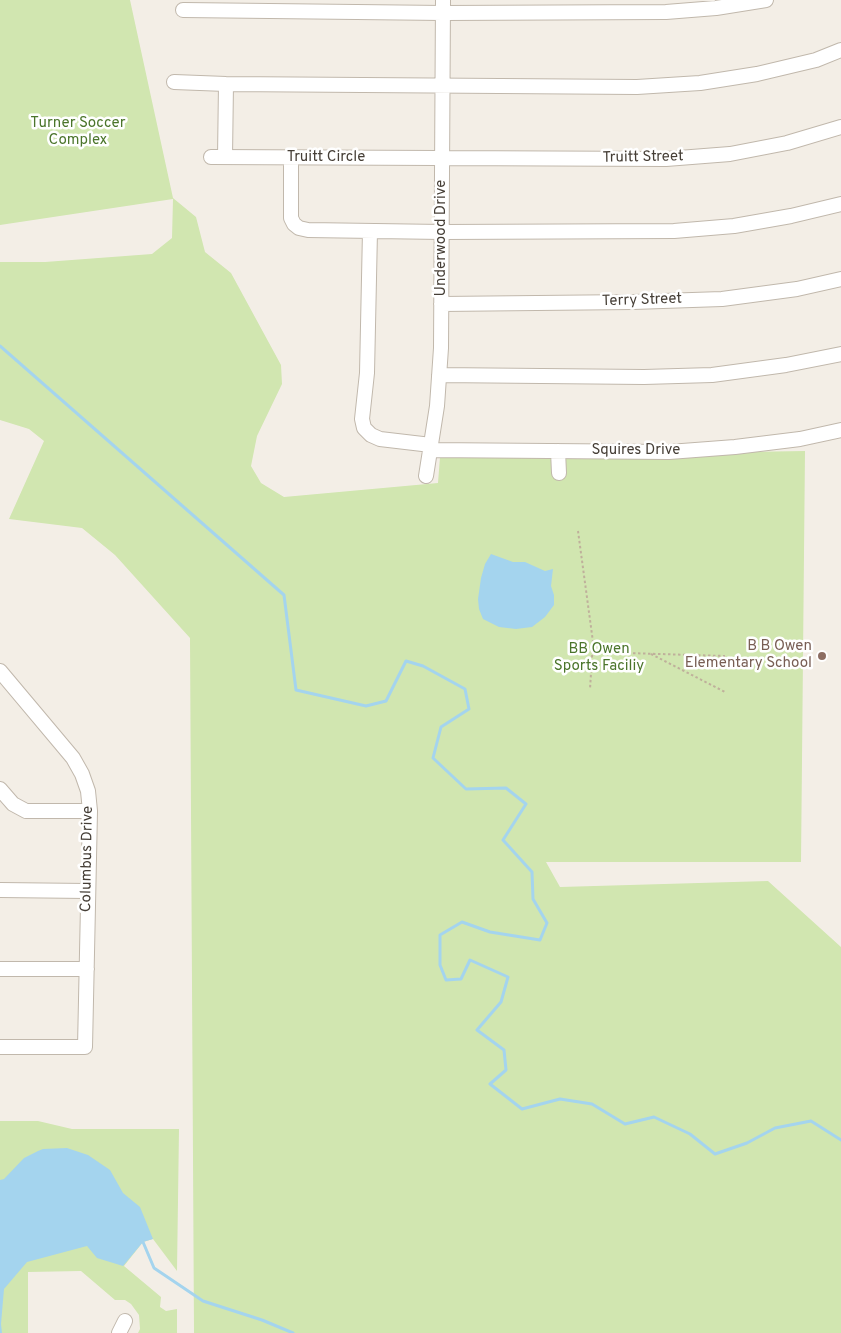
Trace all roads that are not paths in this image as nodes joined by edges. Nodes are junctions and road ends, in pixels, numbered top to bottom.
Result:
1 (766, 0) edge
2 (443, 6) edge
3 (190, 7) edge
4 (841, 50) edge
5 (174, 82) dead end
6 (226, 84) junction
7 (443, 85) junction
8 (841, 127) edge
9 (291, 158) junction
10 (442, 159) junction
11 (841, 204) edge
12 (370, 231) junction
13 (442, 232) junction
14 (841, 279) edge
15 (441, 304) junction
16 (841, 354) edge
17 (439, 375) junction
18 (841, 430) edge
19 (431, 448) junction
20 (558, 451) junction
21 (559, 473) dead end
22 (426, 476) dead end
23 (0, 670) edge
24 (0, 789) edge
25 (90, 811) junction
26 (0, 890) edge
27 (87, 891) junction
28 (0, 969) edge
29 (87, 969) junction
30 (0, 1047) edge

1 - 2 street
2 - 3 street
2 - 7 street, Underwood Drive
4 - 7 street
5 - 6 street
6 - 7 street
6 - 9 street, Truitt Circle
7 - 10 street, Underwood Drive
8 - 10 street, Truitt Street
9 - 10 street, Truitt Circle
9 - 12 street
10 - 13 street, Underwood Drive
11 - 13 street
12 - 13 street
12 - 19 street, Squires Drive
13 - 15 street, Underwood Drive
14 - 15 street, Terry Street
15 - 17 street, Underwood Drive
16 - 17 street
17 - 19 street, Underwood Drive
18 - 20 street, Squires Drive
19 - 20 street, Squires Drive
19 - 22 street, Underwood Drive
20 - 21 street
23 - 25 street, Columbus Drive
24 - 25 street
25 - 27 street, Columbus Drive
26 - 27 street
27 - 29 street, Columbus Drive
28 - 29 street
29 - 30 street, Columbus Drive

